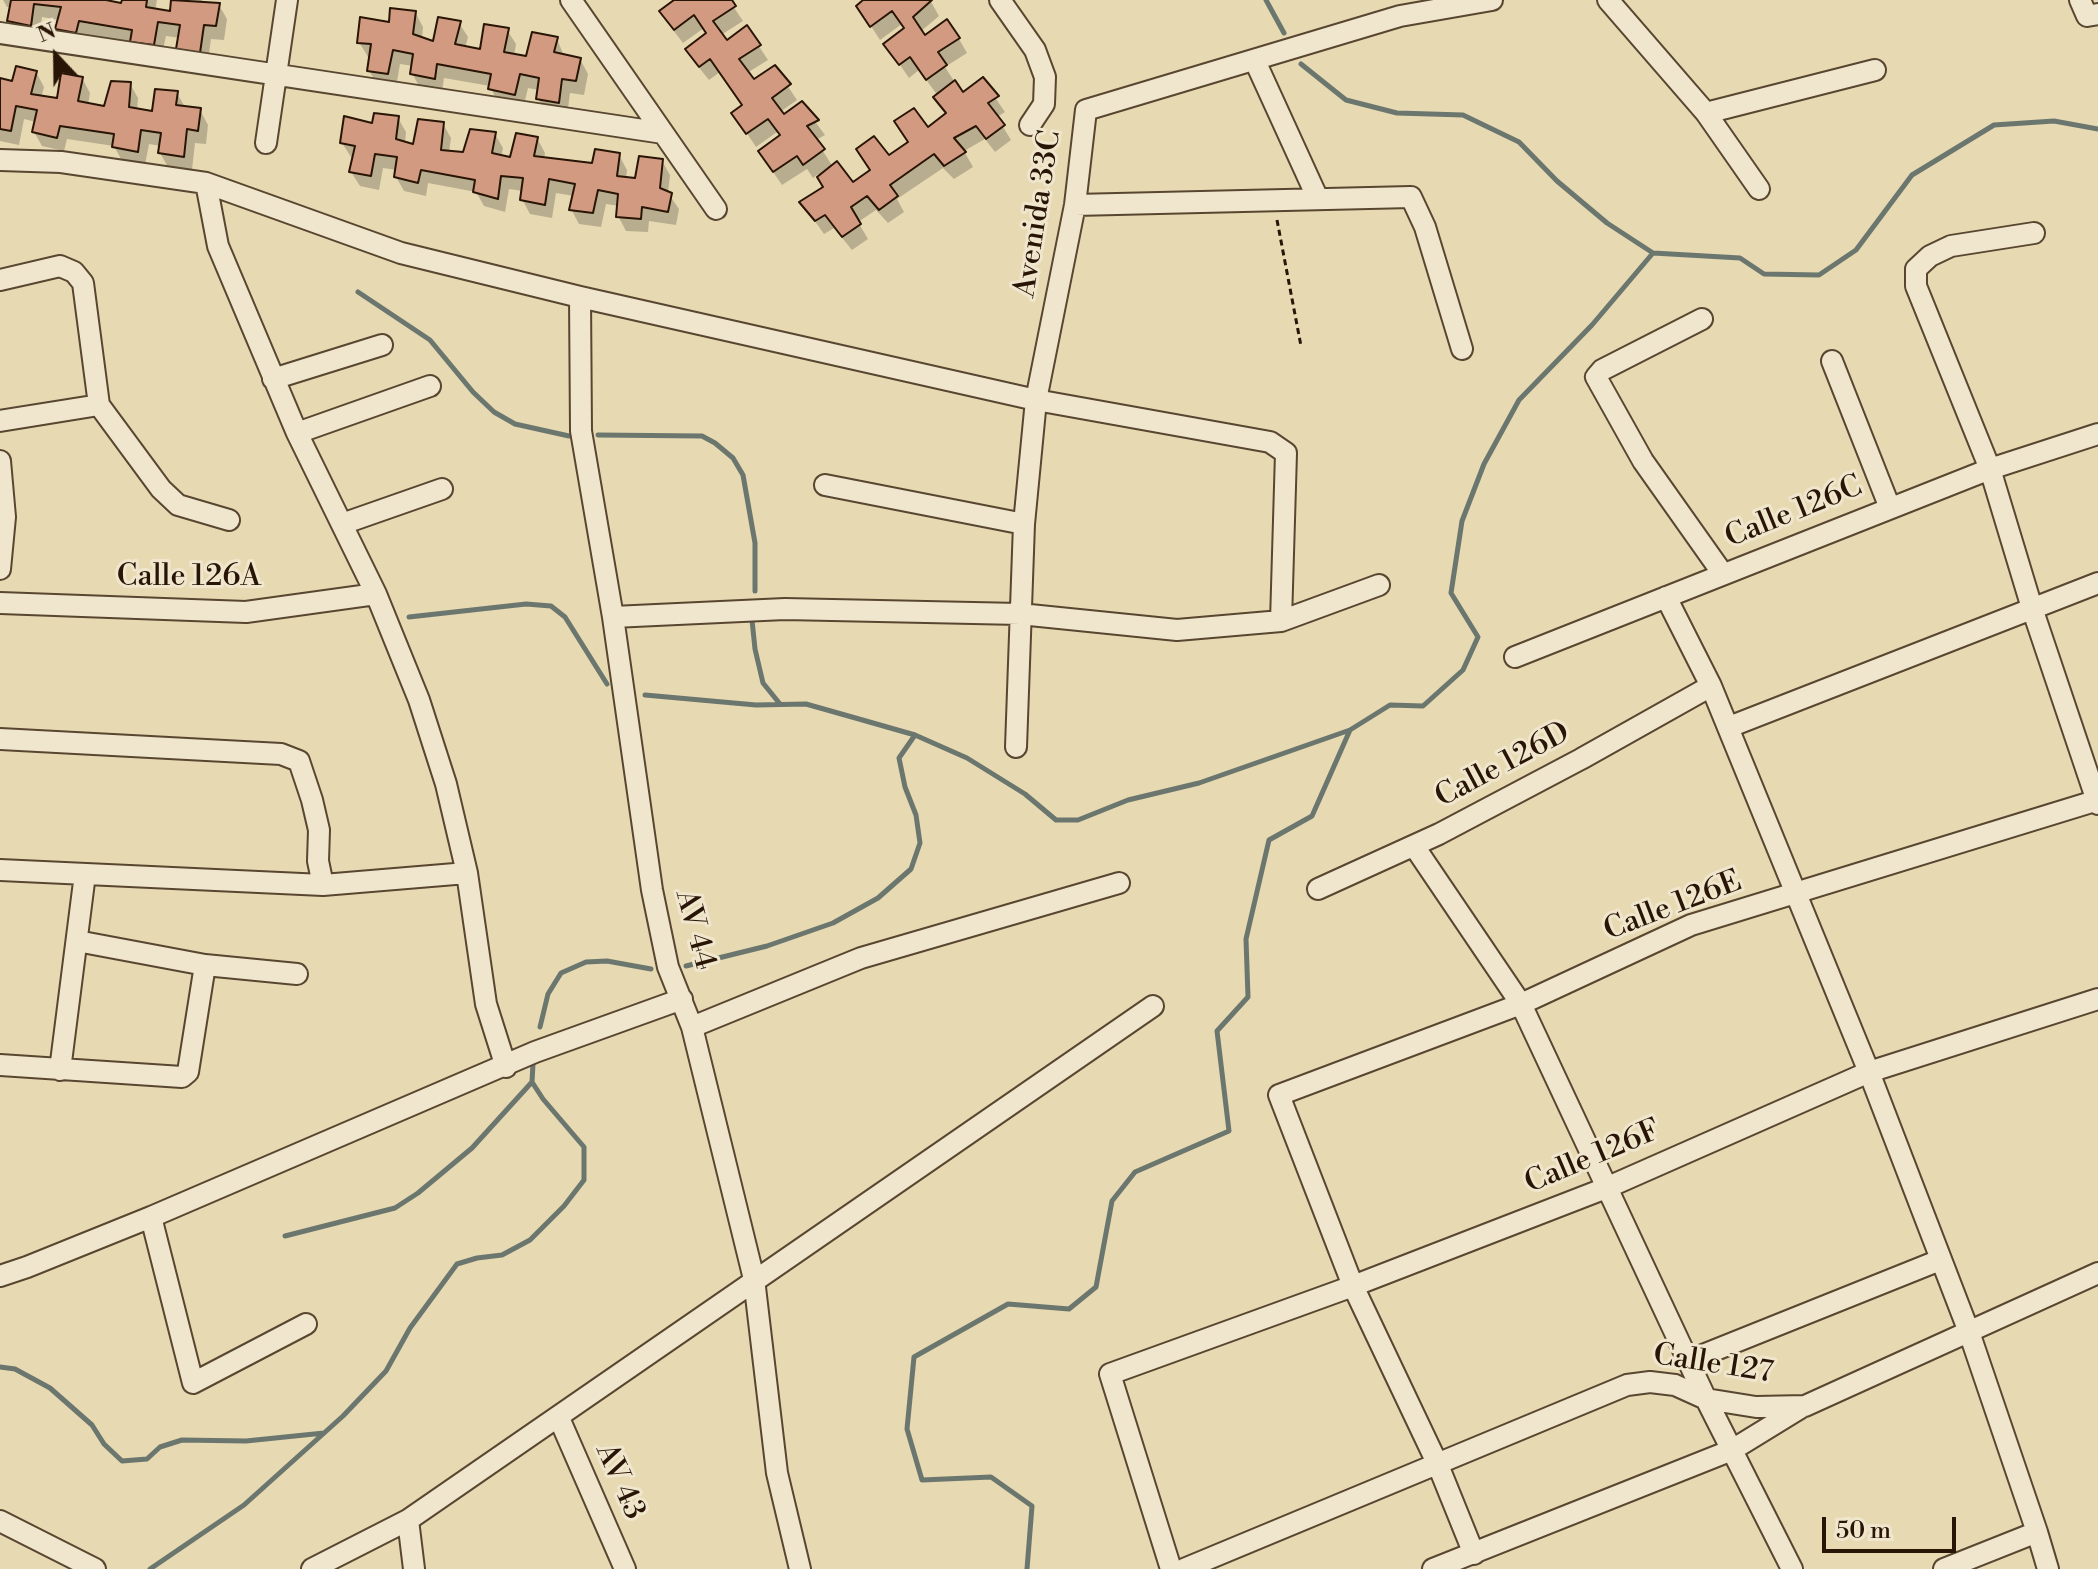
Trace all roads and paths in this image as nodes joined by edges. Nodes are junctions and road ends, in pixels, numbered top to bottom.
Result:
1 (287, 0) edge
2 (571, 0) edge
3 (1492, 0) edge
4 (1608, 0) edge
5 (2080, 0) edge
6 (1006, 2) edge
7 (1397, 8) edge
8 (2098, 14) edge
9 (0, 33) edge
10 (1255, 61) junction
11 (1875, 70) dead end
12 (276, 75) junction
13 (1706, 113) junction
14 (1030, 125) dead end
15 (663, 133) junction
16 (266, 143) dead end
17 (0, 160) edge
18 (206, 183) junction
19 (1759, 189) dead end
20 (1318, 199) junction
21 (1274, 200) junction
22 (1075, 205) junction
23 (716, 209) dead end
24 (2034, 233) dead end
25 (0, 280) edge
26 (580, 297) junction
27 (1702, 319) dead end
28 (382, 345) dead end
29 (1301, 346) dead end
30 (1462, 349) dead end
31 (1832, 361) dead end
32 (273, 379) junction
33 (430, 386) dead end
34 (1036, 400) junction
35 (99, 405) junction
36 (0, 421) edge
37 (297, 433) junction
38 (2098, 434) edge
39 (0, 461) edge
40 (1990, 469) junction
41 (825, 485) dead end
42 (442, 489) dead end
43 (1890, 508) junction
44 (229, 520) dead end
45 (342, 524) junction
46 (1024, 524) junction
47 (0, 569) edge
48 (1723, 574) junction
49 (2098, 583) edge
50 (1379, 585) dead end
51 (376, 594) junction
52 (1666, 597) junction
53 (0, 603) edge
54 (2032, 608) junction
55 (1020, 614) junction
56 (613, 617) junction
57 (1281, 621) junction
58 (1515, 657) dead end
59 (1711, 686) junction
60 (1729, 727) junction
61 (0, 739) edge
62 (1016, 747) dead end
63 (2098, 801) edge
64 (1414, 846) junction
65 (0, 870) edge
66 (467, 873) junction
67 (85, 874) junction
68 (1119, 883) dead end
69 (323, 885) junction
70 (1318, 889) dead end
71 (1798, 893) junction
72 (77, 941) junction
73 (205, 965) junction
74 (297, 974) dead end
75 (682, 999) junction
76 (2098, 999) edge
77 (1521, 1004) junction
78 (1153, 1006) dead end
79 (692, 1027) junction
80 (0, 1065) edge
81 (506, 1067) junction
82 (60, 1070) junction
83 (1869, 1072) junction
84 (1606, 1188) junction
85 (151, 1217) junction
86 (1940, 1260) junction
87 (0, 1276) edge
88 (754, 1279) junction
89 (2096, 1281) edge
90 (1353, 1286) junction
91 (306, 1324) dead end
92 (1969, 1332) junction
93 (1688, 1361) junction
94 (1706, 1399) junction
95 (1805, 1406) junction
96 (559, 1418) junction
97 (1732, 1450) junction
98 (1438, 1465) junction
99 (408, 1520) junction
100 (0, 1521) edge
101 (2037, 1532) junction
102 (1474, 1554) junction
103 (95, 1569) edge
104 (312, 1569) edge
105 (414, 1569) edge
106 (625, 1569) edge
107 (800, 1569) edge
108 (1171, 1569) edge
109 (1184, 1569) edge
110 (1433, 1569) edge
111 (1792, 1569) edge
112 (1944, 1569) edge
113 (2048, 1569) edge

1 - 12 street
2 - 15 street
3 - 7 street, Avenida 33C
4 - 13 street
5 - 8 street
6 - 14 street
7 - 10 street, Avenida 33C
9 - 12 street
10 - 20 street
10 - 22 street, Avenida 33C
11 - 13 street
12 - 15 street
12 - 16 street
13 - 19 street
15 - 23 street
17 - 18 street
18 - 26 street
18 - 32 street
20 - 21 street
20 - 30 street
21 - 22 street
21 - 29 path
22 - 34 street, Avenida 33C
24 - 40 street
25 - 35 street
26 - 34 street
26 - 56 street, AV 44
27 - 48 street
28 - 32 street
31 - 43 street
32 - 37 street
33 - 37 street
34 - 46 street, Avenida 33C
34 - 57 street
35 - 36 street
35 - 44 street
37 - 45 street
38 - 40 street, Calle 126C
39 - 47 street
40 - 43 street, Calle 126C
40 - 54 street
41 - 46 street
42 - 45 street
43 - 48 street, Calle 126C
45 - 51 street
46 - 55 street, Avenida 33C
48 - 52 street, Calle 126C
49 - 54 street
50 - 57 street
51 - 53 street, Calle 126A
51 - 66 street
52 - 58 street, Calle 126C
52 - 59 street
54 - 60 street
54 - 63 street
55 - 56 street
55 - 57 street
55 - 62 street, Avenida 33C
56 - 75 street, AV 44
59 - 60 street
59 - 64 street, Calle 126D
60 - 71 street
61 - 69 street
63 - 71 street, Calle 126E
64 - 70 street, Calle 126D
64 - 77 street
65 - 67 street
66 - 69 street
66 - 81 street
67 - 69 street
67 - 72 street
68 - 79 street
71 - 77 street, Calle 126E
71 - 83 street
72 - 73 street
72 - 82 street
73 - 74 street
73 - 82 street
75 - 79 street, AV 44
75 - 81 street
76 - 83 street, Calle 126F
77 - 84 street
77 - 90 street, Calle 126E
78 - 88 street
79 - 88 street, AV 44
80 - 82 street
81 - 85 street
83 - 84 street, Calle 126F
83 - 86 street
84 - 90 street, Calle 126F
84 - 93 street
85 - 87 street
85 - 91 street
86 - 92 street
86 - 93 street
88 - 96 street
88 - 107 street, AV 44
89 - 92 street, Calle 127
90 - 98 street
90 - 108 street, Calle 126F
92 - 95 street, Calle 127
92 - 101 street
93 - 94 street
94 - 95 street, Calle 127
94 - 97 street
94 - 98 street, Calle 127
95 - 97 street
96 - 99 street
96 - 106 street, AV 43
97 - 102 street
97 - 111 street
98 - 102 street
98 - 109 street, Calle 127
99 - 104 street
99 - 105 street
100 - 103 street
101 - 112 street
101 - 113 street
102 - 110 street

